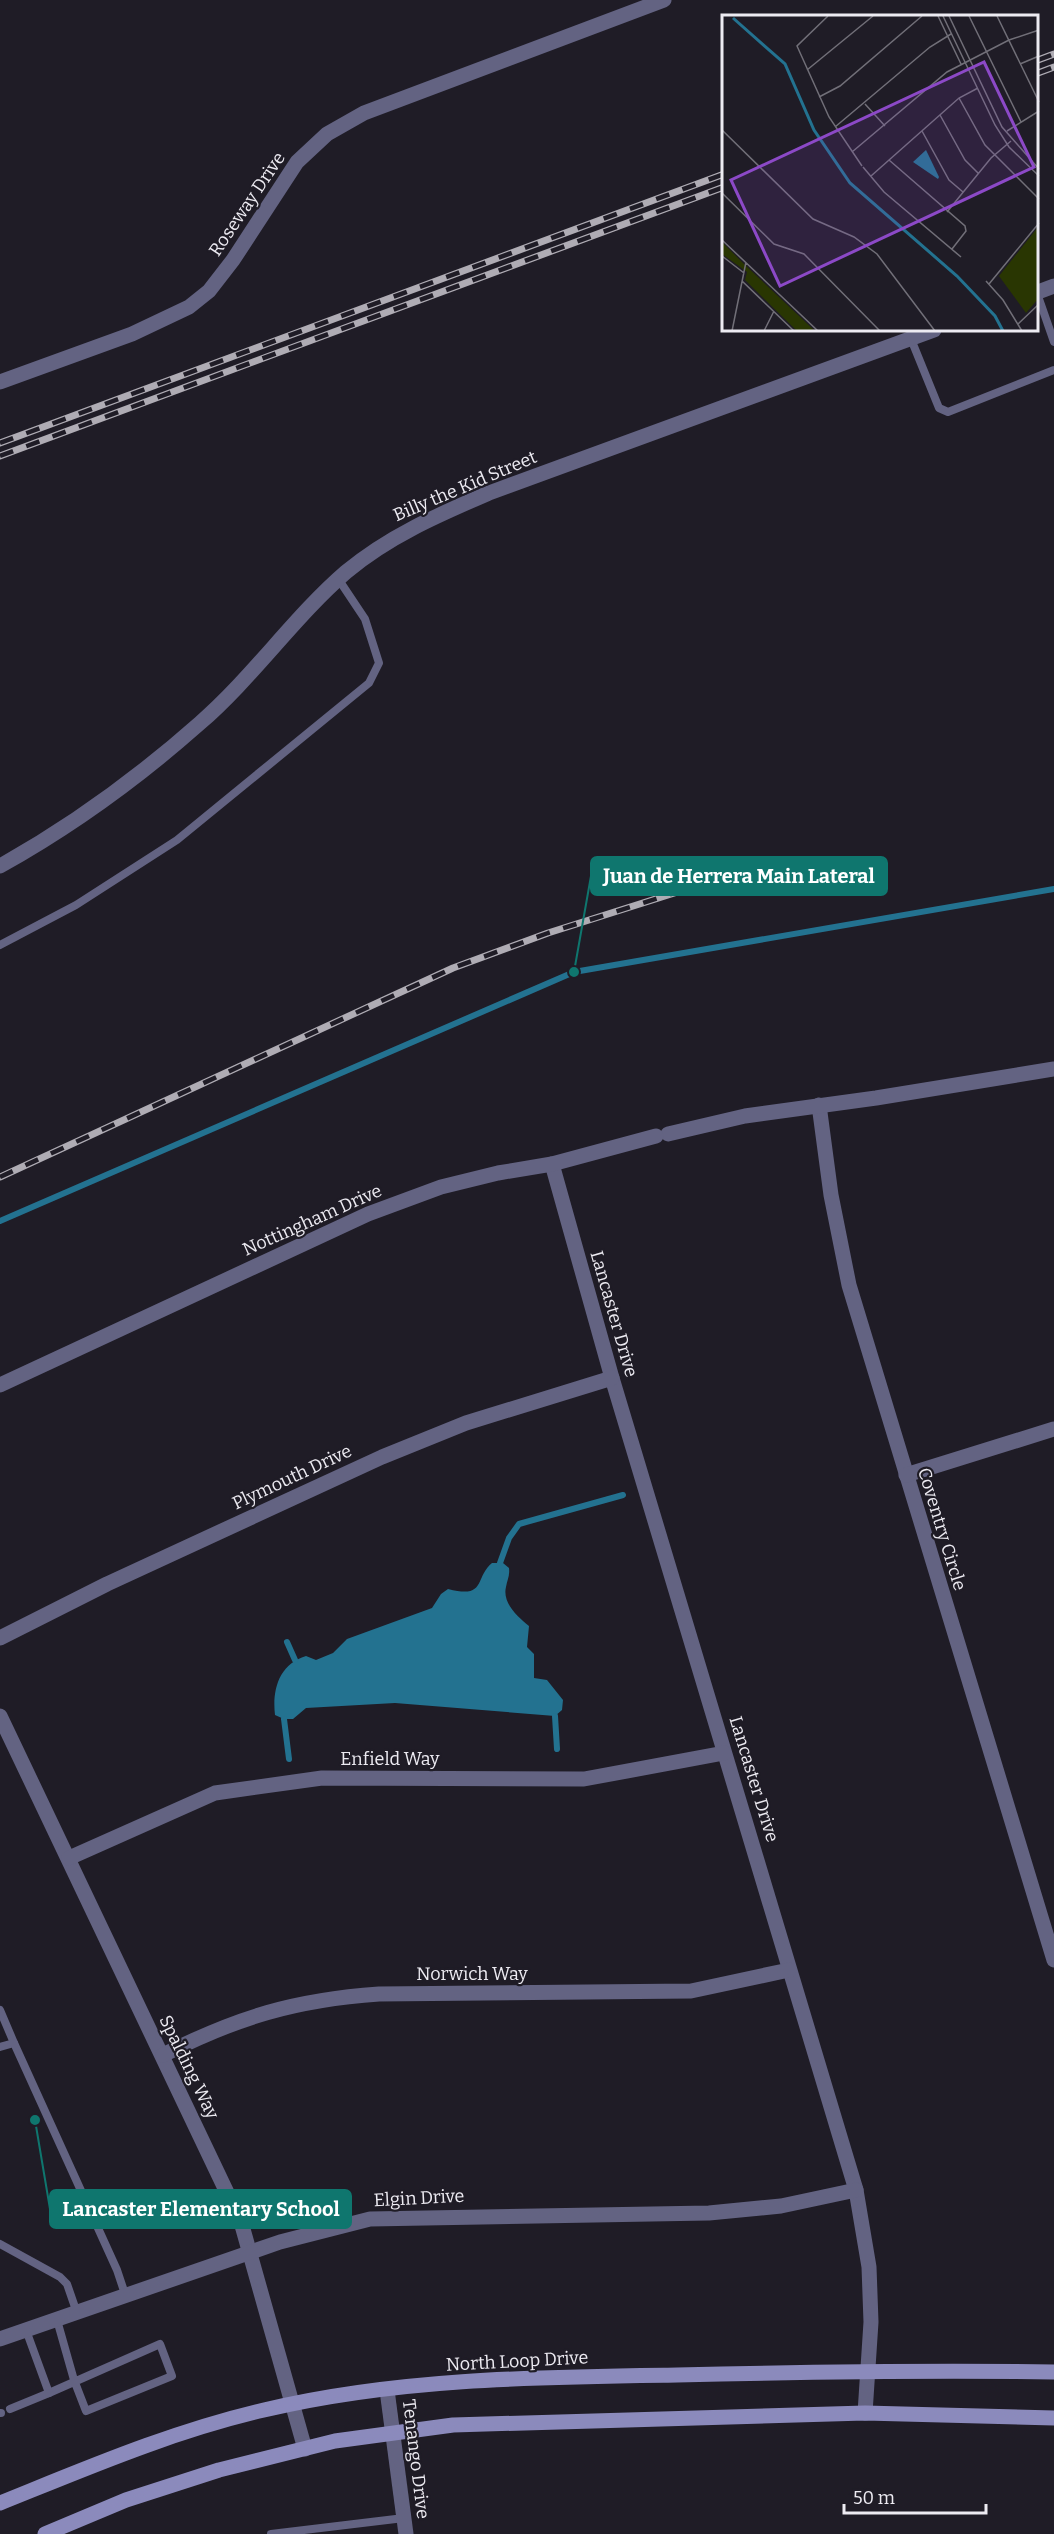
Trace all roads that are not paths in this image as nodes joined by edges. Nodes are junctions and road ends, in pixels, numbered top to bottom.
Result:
1 (664, 0) edge
2 (1054, 286) edge
3 (1039, 294) edge
4 (1039, 297) edge
5 (929, 332) edge
6 (911, 339) junction
7 (1054, 342) edge
8 (1054, 370) edge
9 (0, 382) edge
10 (339, 579) junction
11 (0, 866) edge
12 (0, 945) edge
13 (1054, 1069) edge
14 (819, 1105) junction
15 (552, 1164) junction
16 (612, 1378) junction
17 (0, 1385) edge
18 (1054, 1429) edge
19 (906, 1475) junction
20 (0, 1638) edge
21 (0, 1716) edge
22 (724, 1753) junction
23 (69, 1858) junction
24 (1054, 1960) edge
25 (789, 1970) junction
26 (0, 2010) edge
27 (14, 2043) junction
28 (0, 2047) edge
29 (163, 2055) junction
30 (856, 2190) junction
31 (0, 2244) edge
32 (251, 2255) junction
33 (126, 2297) junction
34 (77, 2313) junction
35 (57, 2320) junction
36 (26, 2330) junction
37 (0, 2339) edge
38 (868, 2371) junction
39 (1054, 2372) edge
40 (74, 2380) junction
41 (387, 2390) junction
42 (49, 2393) junction
43 (291, 2404) junction
44 (10, 2409) dead end
45 (865, 2413) junction
46 (1054, 2418) edge
47 (393, 2433) junction
48 (305, 2449) junction
49 (0, 2503) edge
50 (404, 2518) junction
51 (45, 2534) edge
52 (271, 2534) edge
53 (406, 2534) edge

1 - 9 street, Roseway Drive
2 - 3 street
4 - 7 lane
5 - 6 street, Billy the Kid Street
6 - 8 lane
6 - 10 street, Billy the Kid Street
10 - 11 street, Billy the Kid Street
10 - 12 lane
13 - 14 street
14 - 15 street, Nottingham Drive
14 - 19 street, Coventry Circle
15 - 16 street, Lancaster Drive
15 - 17 street, Nottingham Drive
16 - 20 street, Plymouth Drive
16 - 22 street, Lancaster Drive
18 - 19 street
19 - 24 street, Coventry Circle
21 - 23 street, Spalding Way
22 - 23 street, Enfield Way
22 - 25 street, Lancaster Drive
23 - 29 street, Spalding Way
25 - 29 street, Norwich Way
25 - 30 street, Lancaster Drive
26 - 27 lane
27 - 28 lane
27 - 33 lane
29 - 32 street, Spalding Way
30 - 32 street, Elgin Drive
30 - 38 street, Lancaster Drive
31 - 34 lane
32 - 33 street, Elgin Drive
32 - 43 street, Spalding Way
33 - 34 street, Elgin Drive
34 - 35 street, Elgin Drive
35 - 36 street, Elgin Drive
35 - 40 lane
36 - 37 street, Elgin Drive
36 - 42 lane
38 - 39 main road, North Loop Drive
38 - 41 main road, North Loop Drive
38 - 45 street, Lancaster Drive
40 - 40 lane
40 - 42 lane
41 - 43 main road, North Loop Drive
41 - 47 street, Tenango Drive
42 - 44 lane
43 - 48 street, Spalding Way
43 - 49 main road, North Loop Drive
45 - 46 main road
45 - 47 main road
47 - 48 main road
47 - 50 street, Tenango Drive
48 - 51 main road
50 - 52 lane
50 - 53 street, Tenango Drive

